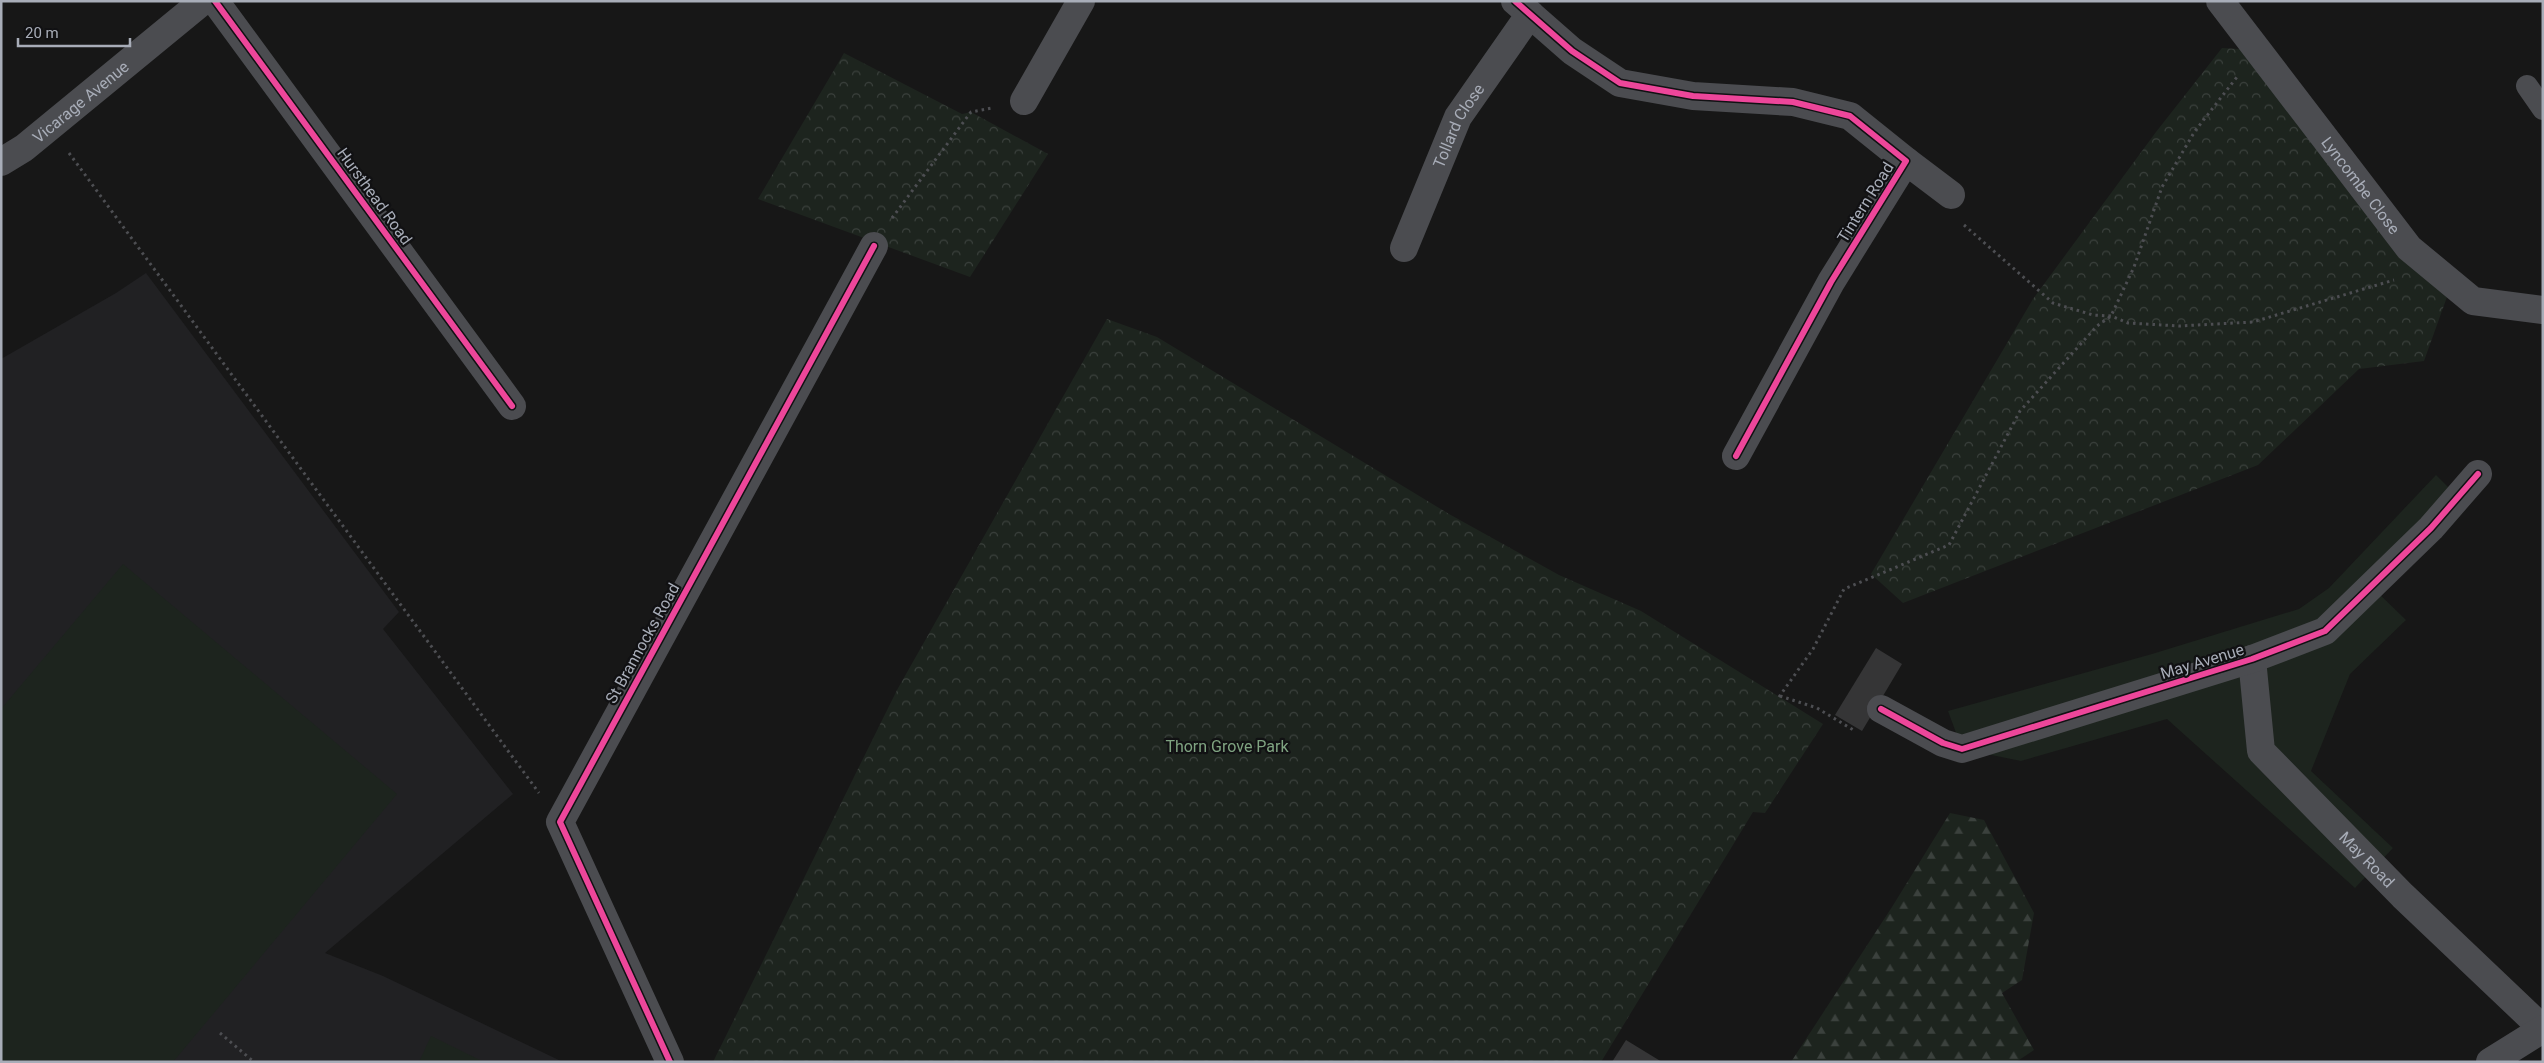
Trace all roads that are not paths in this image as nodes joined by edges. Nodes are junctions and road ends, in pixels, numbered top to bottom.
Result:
1 (203, 1) edge
2 (215, 1) edge
3 (1081, 1) edge
4 (2220, 1) edge
5 (1523, 8) edge
6 (2527, 86) dead end
7 (1024, 101) road end
8 (2543, 109) edge
9 (1, 162) edge
10 (1906, 162) junction
11 (1950, 196) road end
12 (874, 246) road end
13 (1404, 248) dead end
14 (2543, 310) edge
15 (512, 406) dead end
16 (1736, 456) dead end
17 (2478, 474) dead end
18 (2252, 660) junction
19 (1881, 709) dead end
20 (2543, 1029) edge
21 (670, 1062) edge
22 (2490, 1062) edge

1 - 9 street, Vicarage Avenue
2 - 15 street, Hursthead Road
3 - 7 street
4 - 14 street, Lyncombe Close
5 - 10 street, Tintern Road
5 - 13 street, Tollard Close
6 - 8 lane
10 - 11 street, Tintern Road
10 - 16 street, Tintern Road
12 - 21 street, St Brannocks Road
17 - 18 street, May Avenue
18 - 19 street, May Avenue
18 - 20 street, May Road
20 - 22 street

